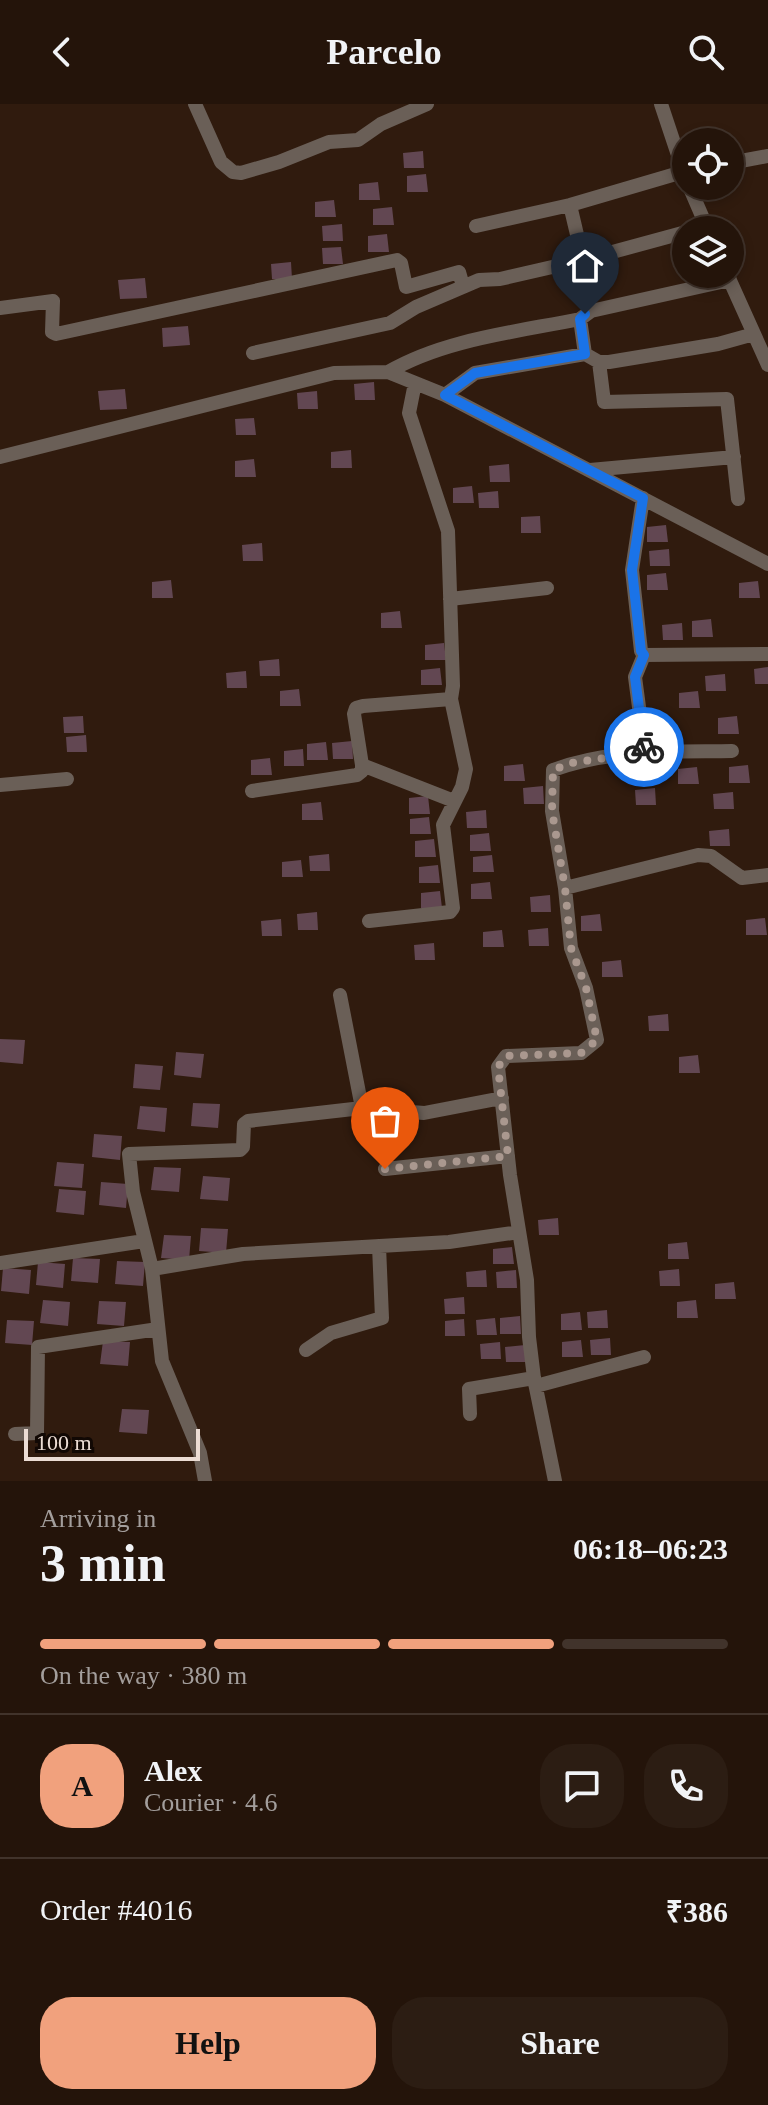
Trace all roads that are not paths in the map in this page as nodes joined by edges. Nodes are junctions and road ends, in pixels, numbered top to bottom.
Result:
1 (195, 104) edge
2 (427, 104) edge
3 (661, 104) edge
4 (672, 136) edge
5 (768, 156) edge
6 (744, 160) edge
7 (672, 178) edge
8 (570, 205) junction
9 (476, 226) dead end
10 (672, 236) edge
11 (583, 260) junction
12 (463, 286) junction
13 (684, 288) edge
14 (733, 288) edge
15 (0, 308) edge
16 (580, 319) junction
17 (754, 334) junction
18 (253, 353) dead end
19 (585, 354) junction
20 (599, 362) junction
21 (768, 365) edge
22 (388, 372) junction
23 (415, 383) junction
24 (445, 395) junction
25 (0, 457) edge
26 (734, 457) junction
27 (590, 471) junction
28 (643, 498) junction
29 (738, 499) dead end
30 (768, 564) edge
31 (547, 588) dead end
32 (450, 599) junction
33 (768, 654) edge
34 (644, 655) junction
35 (451, 699) junction
36 (732, 751) dead end
37 (645, 752) junction
38 (362, 765) junction
39 (67, 779) dead end
40 (0, 785) edge
41 (252, 791) dead end
42 (454, 801) junction
43 (768, 875) edge
44 (565, 888) junction
45 (369, 921) dead end
46 (340, 995) dead end
47 (502, 1098) junction
48 (362, 1108) junction
49 (508, 1156) junction
50 (385, 1169) dead end
51 (519, 1232) junction
52 (144, 1241) junction
53 (379, 1246) junction
54 (0, 1263) edge
55 (152, 1269) junction
56 (158, 1329) junction
57 (306, 1350) dead end
58 (644, 1357) dead end
59 (535, 1382) junction
60 (470, 1414) dead end
61 (15, 1434) dead end
62 (205, 1481) edge
63 (555, 1481) edge

1 - 2 street
3 - 4 street
5 - 6 street
7 - 8 street
8 - 9 street
8 - 11 street
10 - 11 street
11 - 12 street
12 - 15 street
12 - 18 street
13 - 16 street
14 - 17 street
16 - 19 street
16 - 22 street
17 - 20 street
17 - 21 street
19 - 20 street
19 - 24 street
20 - 26 street
22 - 23 street
22 - 25 street
23 - 24 street
23 - 32 street
24 - 27 street
26 - 27 street
26 - 29 street
27 - 28 street
28 - 30 street
28 - 34 street
31 - 32 street
32 - 35 street
33 - 34 street
34 - 37 street
35 - 38 street
35 - 42 street
36 - 37 street
37 - 44 street
38 - 41 street
38 - 42 street
39 - 40 street
42 - 45 street
43 - 44 street
44 - 47 street
46 - 48 street
47 - 48 street
47 - 49 street
48 - 52 street
49 - 50 street
49 - 51 street
51 - 53 street
51 - 59 street
52 - 54 street
52 - 55 street
53 - 55 street
53 - 57 street
55 - 56 street
56 - 61 street
56 - 62 street
58 - 59 street
59 - 60 street
59 - 63 street

